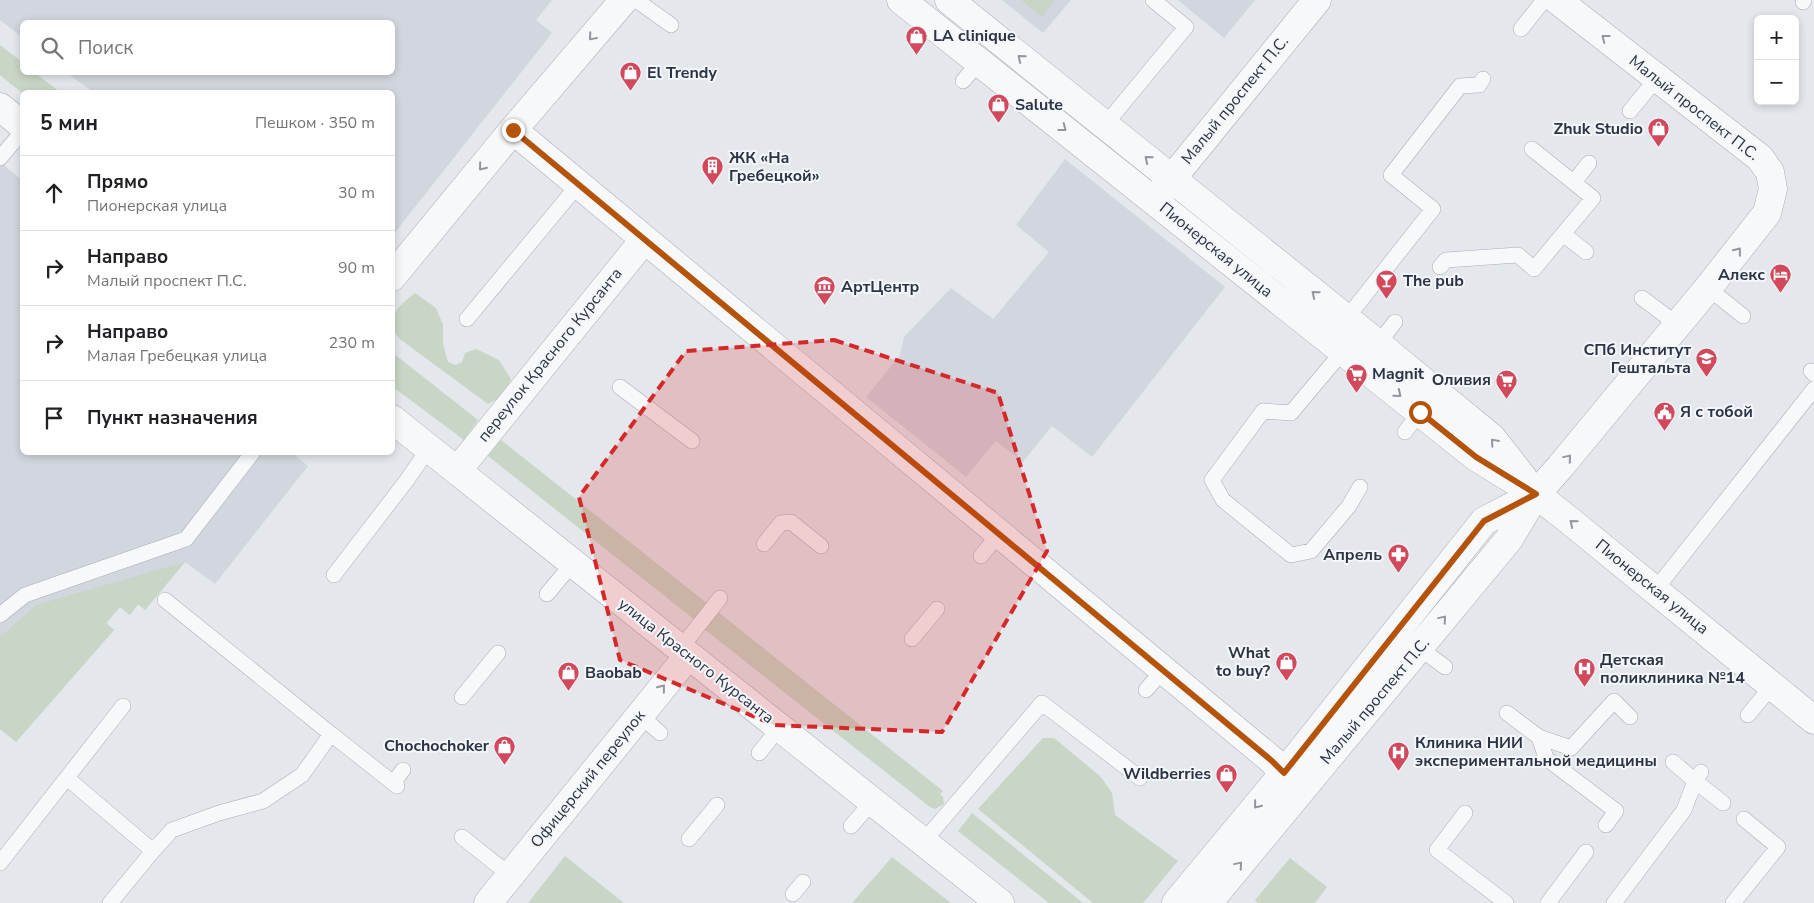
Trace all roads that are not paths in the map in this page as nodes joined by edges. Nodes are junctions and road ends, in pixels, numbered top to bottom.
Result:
1 (624, 0) edge
2 (636, 0) edge
3 (901, 0) edge
4 (949, 0) edge
5 (1153, 0) edge
6 (1316, 0) edge
7 (1544, 0) edge
8 (1557, 0) edge
9 (671, 25) dead end
10 (1521, 29) dead end
11 (1657, 78) junction
12 (1483, 79) dead end
13 (0, 107) edge
14 (1630, 112) dead end
15 (20, 123) edge
16 (1105, 125) junction
17 (513, 130) junction
18 (20, 134) edge
19 (1532, 149) dead end
20 (0, 158) edge
21 (1589, 163) dead end
22 (1172, 178) junction
23 (1574, 182) junction
24 (578, 185) junction
25 (1154, 200) junction
26 (1563, 234) junction
27 (644, 240) junction
28 (1586, 252) dead end
29 (1440, 267) dead end
30 (395, 273) edge
31 (1708, 288) junction
32 (1642, 298) dead end
33 (1743, 316) dead end
34 (467, 319) dead end
35 (1346, 320) junction
36 (1395, 322) dead end
37 (1678, 325) junction
38 (1378, 344) junction
39 (1343, 351) junction
40 (620, 386) dead end
41 (1814, 389) edge
42 (395, 421) edge
43 (692, 441) dead end
44 (429, 448) junction
45 (251, 455) edge
46 (457, 471) junction
47 (1360, 487) dead end
48 (1536, 494) junction
49 (999, 534) junction
50 (764, 544) dead end
51 (821, 546) dead end
52 (981, 556) dead end
53 (572, 563) junction
54 (334, 576) dead end
55 (1655, 590) junction
56 (546, 594) dead end
57 (720, 598) dead end
58 (165, 600) dead end
59 (937, 609) dead end
60 (0, 615) edge
61 (1396, 631) junction
62 (912, 639) dead end
63 (1419, 648) junction
64 (684, 652) junction
65 (498, 653) dead end
66 (1445, 667) dead end
67 (1772, 686) junction
68 (462, 697) dead end
69 (123, 706) dead end
70 (1507, 713) dead end
71 (640, 715) junction
72 (1748, 715) dead end
73 (1630, 717) dead end
74 (1814, 720) edge
75 (779, 728) junction
76 (660, 732) dead end
77 (331, 734) junction
78 (1539, 737) junction
79 (759, 753) dead end
80 (1673, 762) dead end
81 (403, 770) dead end
82 (1698, 777) junction
83 (67, 778) junction
84 (1140, 778) dead end
85 (1294, 780) junction
86 (872, 802) junction
87 (1723, 802) dead end
88 (717, 806) dead end
89 (1466, 813) dead end
90 (1744, 819) dead end
91 (1606, 825) dead end
92 (851, 826) dead end
93 (462, 837) dead end
94 (689, 839) dead end
95 (922, 842) junction
96 (153, 851) junction
97 (1586, 852) dead end
98 (0, 863) edge
99 (510, 876) junction
100 (803, 882) dead end
101 (793, 894) dead end
102 (1213, 894) edge
103 (110, 903) edge
104 (488, 903) edge
105 (1000, 903) edge
106 (1176, 903) edge
107 (1506, 903) edge
108 (1548, 903) edge
109 (1614, 903) edge
110 (1733, 903) edge

1 -> 17 street
2 - 9 lane
3 -> 25 street, Пионерская улица
16 -> 4 street, Пионерская улица
5 - 16 lane
6 - 22 street, Малый проспект П.С.
7 - 10 lane
11 -> 8 street, Малый проспект П.С.
11 - 14 lane
31 -> 11 street, Малый проспект П.С.
12 - 35 lane
13 - 15 street
22 -> 16 street, Пионерская улица
17 - 24 street
17 -> 30 street
18 - 20 lane
19 - 23 lane
21 - 23 lane
22 - 25 street, Малый проспект П.С.
35 -> 22 street, Пионерская улица
23 - 26 lane
24 - 27 street
24 - 34 lane
25 - 39 street, Пионерская улица
26 - 28 lane
26 - 29 lane
27 - 46 street, переулок Красного Курсанта
27 - 49 street
31 - 33 lane
31 - 37 street, Малый проспект П.С.
32 - 37 lane
35 - 38 street, Пионерская улица
36 - 38 lane
48 -> 37 street, Малый проспект П.С.
48 -> 38 street, Пионерская улица
39 - 47 lane
39 -> 48 street, Пионерская улица
40 - 43 lane
41 - 55 lane
42 - 44 street, улица Красного Курсанта
44 - 46 street, улица Красного Курсанта
44 - 54 lane
45 - 60 lane
46 - 53 street, улица Красного Курсанта
55 -> 48 street, Пионерская улица
48 - 61 street, Малый проспект П.С.
63 -> 48 street, Малый проспект П.С.
49 - 52 lane
49 - 85 street
50 - 51 lane
53 - 56 lane
53 - 64 street, улица Красного Курсанта
55 - 67 street, Пионерская улица
57 - 64 lane
58 - 77 lane
59 - 62 lane
61 - 63 lane
61 - 85 street, Малый проспект П.С.
63 - 66 lane
63 - 85 street, Малый проспект П.С.
71 -> 64 street, Офицерский переулок
64 - 75 street, улица Красного Курсанта
65 - 68 lane
67 - 72 lane
67 - 74 street, Пионерская улица
69 - 83 lane
70 - 78 lane
71 - 76 lane
71 - 99 street, Офицерский переулок
73 - 78 lane
75 - 79 lane
75 - 86 street, улица Красного Курсанта
77 - 81 lane
77 - 96 lane
78 - 91 lane
80 - 82 lane
82 - 87 lane
82 - 109 lane
83 - 96 lane
83 - 98 lane
84 - 95 lane
85 - 102 street, Малый проспект П.С.
86 - 92 lane
86 - 95 street, улица Красного Курсанта
88 - 94 lane
89 - 107 lane
90 - 110 lane
93 - 99 lane
95 - 105 street, улица Красного Курсанта
96 - 103 lane
97 - 108 lane
99 - 104 street, Офицерский переулок
100 - 101 lane
102 - 106 street, Малый проспект П.С.

